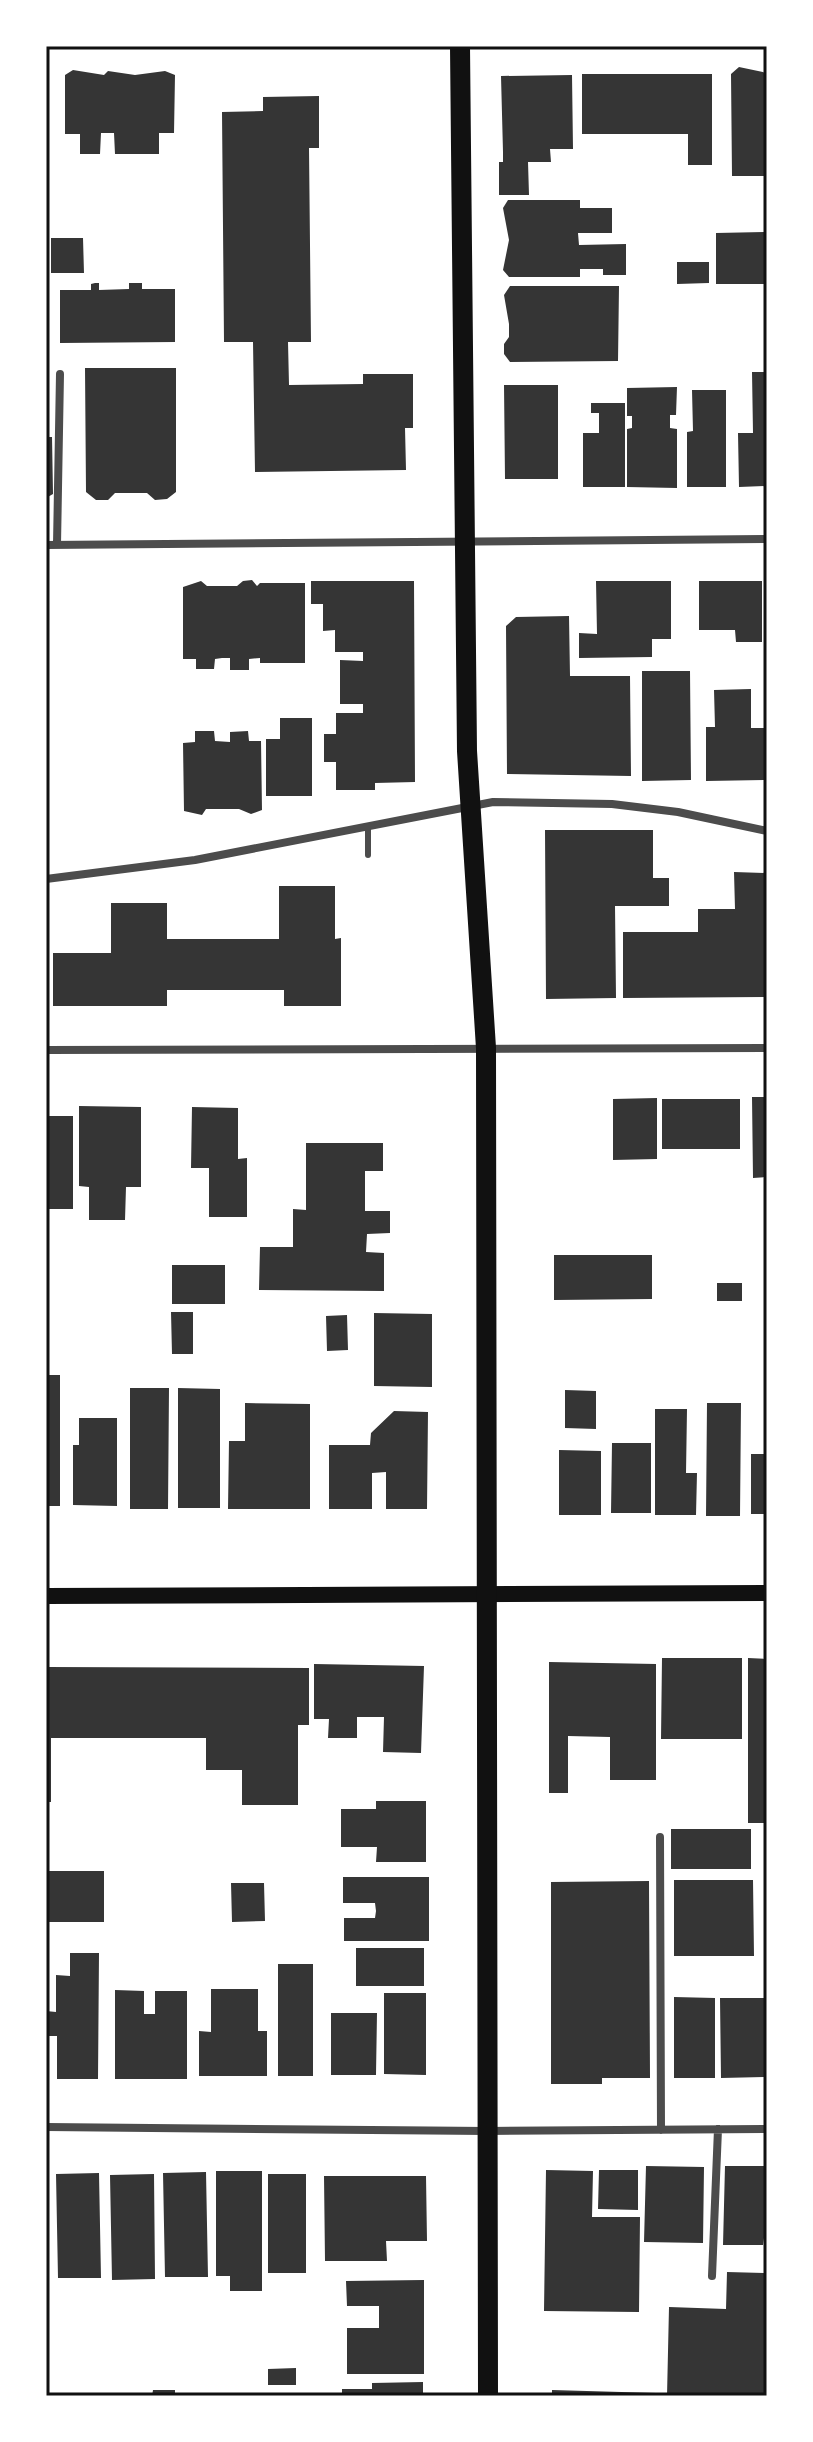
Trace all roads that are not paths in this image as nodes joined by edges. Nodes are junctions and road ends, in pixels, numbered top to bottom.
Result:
1 (460, 46) edge
2 (60, 374) dead end
3 (767, 539) edge
4 (466, 541) junction
5 (46, 545) edge
6 (57, 545) junction
7 (469, 805) junction
8 (368, 826) junction
9 (767, 831) edge
10 (368, 855) dead end
11 (46, 879) edge
12 (486, 1048) junction
13 (767, 1048) edge
14 (46, 1050) edge
15 (767, 1593) edge
16 (487, 1595) junction
17 (46, 1596) edge
18 (660, 1837) dead end
19 (46, 2127) edge
20 (718, 2129) junction
21 (767, 2129) edge
22 (661, 2130) junction
23 (487, 2131) junction
24 (712, 2276) dead end
25 (488, 2396) edge

1 - 4 main road
2 - 6 street
3 - 4 street
4 - 6 street
4 - 7 main road
5 - 6 street
7 - 8 street
7 - 9 street
7 - 12 main road
8 - 10 lane
8 - 11 street
12 - 13 street
12 - 14 street
12 - 16 main road
15 - 16 main road
16 - 17 main road
16 - 23 main road
18 - 22 street
19 - 23 street
20 - 21 street
20 - 22 street
20 - 24 street
22 - 23 street
23 - 25 main road

